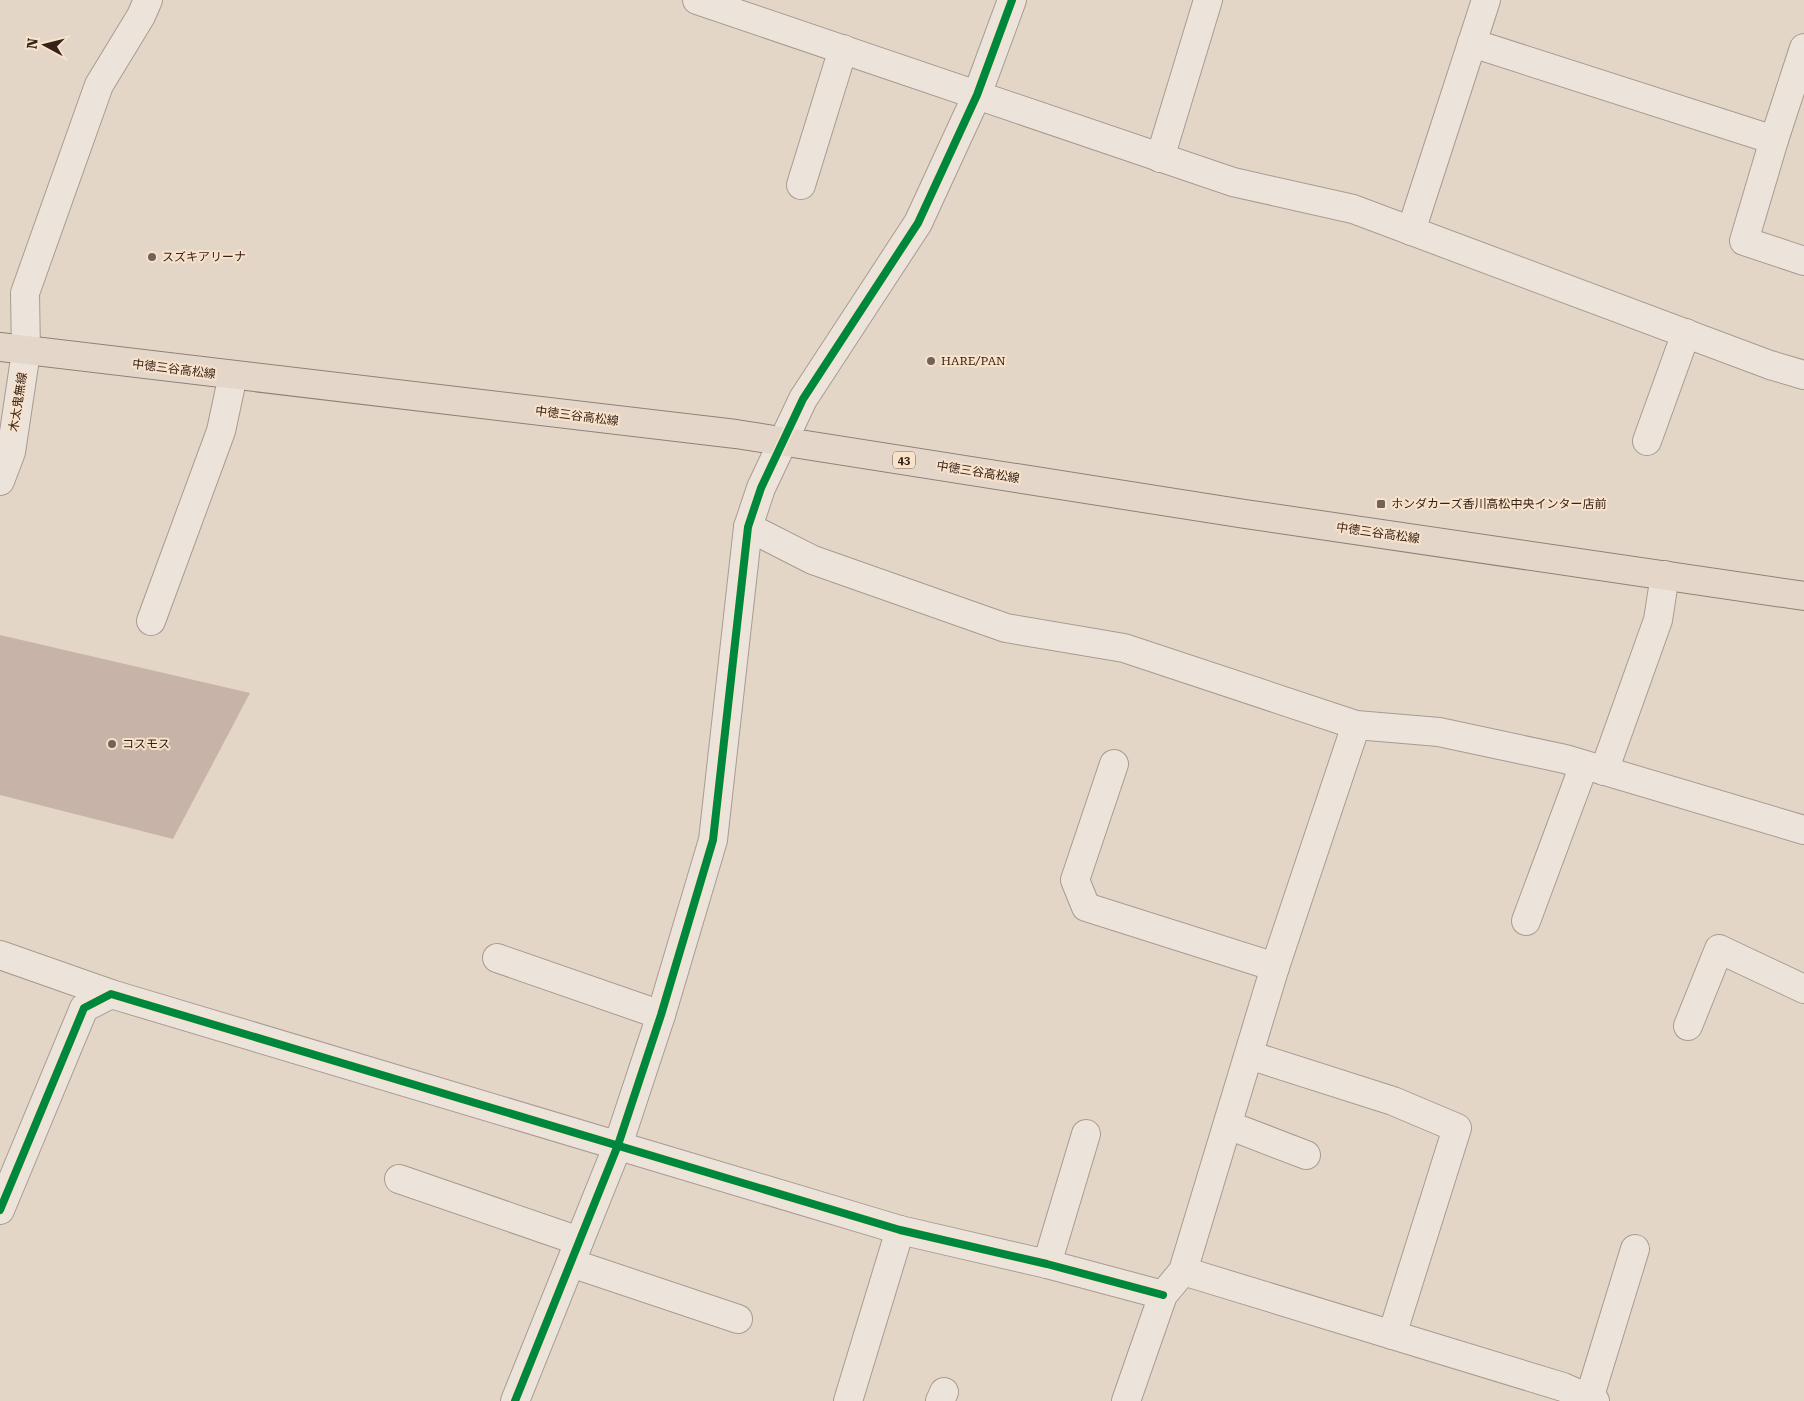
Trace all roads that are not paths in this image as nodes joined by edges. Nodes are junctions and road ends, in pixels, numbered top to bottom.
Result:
1 (148, 0) edge
2 (698, 0) edge
3 (1012, 0) edge
4 (1208, 0) edge
5 (1486, 0) edge
6 (1472, 43) junction
7 (1804, 48) edge
8 (843, 50) junction
9 (977, 95) junction
10 (1795, 106) edge
11 (1774, 140) junction
12 (1160, 158) junction
13 (801, 185) dead end
14 (1410, 231) junction
15 (1804, 261) edge
16 (1686, 333) junction
17 (13, 349) edge
18 (1804, 375) edge
19 (233, 376) junction
20 (1647, 441) dead end
21 (783, 442) junction
22 (0, 481) edge
23 (748, 527) junction
24 (1665, 575) junction
25 (1804, 596) edge
26 (151, 621) dead end
27 (1356, 725) junction
28 (1114, 764) dead end
29 (1594, 768) junction
30 (1804, 830) edge
31 (1526, 920) dead end
32 (0, 955) edge
33 (497, 958) dead end
34 (1275, 967) junction
35 (1804, 989) edge
36 (111, 994) junction
37 (662, 1015) junction
38 (1688, 1026) dead end
39 (1249, 1055) junction
40 (1228, 1125) junction
41 (1086, 1134) dead end
42 (618, 1145) junction
43 (1306, 1155) dead end
44 (399, 1179) dead end
45 (0, 1210) edge
46 (900, 1230) junction
47 (1635, 1248) dead end
48 (575, 1252) junction
49 (1047, 1264) junction
50 (1183, 1271) junction
51 (1163, 1295) junction
52 (738, 1319) dead end
53 (1392, 1335) junction
54 (1561, 1394) edge
55 (1592, 1400) edge
56 (515, 1401) edge
57 (848, 1401) edge
58 (1126, 1401) edge

1 - 17 street, 木太鬼無線
2 - 8 street
3 - 9 street
4 - 12 street
5 - 6 street
6 - 11 street
6 - 14 street
7 - 10 street
8 - 9 street
8 - 13 street
9 - 12 street
9 - 21 street
10 - 11 street
11 - 15 street
12 - 14 street
14 - 16 street
16 - 18 street
16 - 20 street
17 - 19 main road, 中徳三谷高松線 / 43
17 - 22 street, 木太鬼無線
19 - 21 main road, 中徳三谷高松線 / 43
19 - 26 street
21 - 23 street
21 - 24 main road, 中徳三谷高松線 / 43
23 - 27 street
23 - 37 street
24 - 25 main road, 中徳三谷高松線 / 43
24 - 29 street
27 - 29 street
27 - 34 street
28 - 34 street
29 - 30 street
29 - 31 street
32 - 36 street
33 - 37 street
34 - 39 street
35 - 38 street
36 - 42 street
36 - 45 street
37 - 42 street
39 - 40 street
39 - 53 street
40 - 43 street
40 - 50 street
41 - 49 street
42 - 46 street
42 - 48 street
44 - 48 street
46 - 49 street
46 - 57 street
47 - 55 street
48 - 52 street
48 - 56 street
49 - 51 street
50 - 51 street
50 - 53 street
51 - 58 street
53 - 54 street
54 - 55 street

